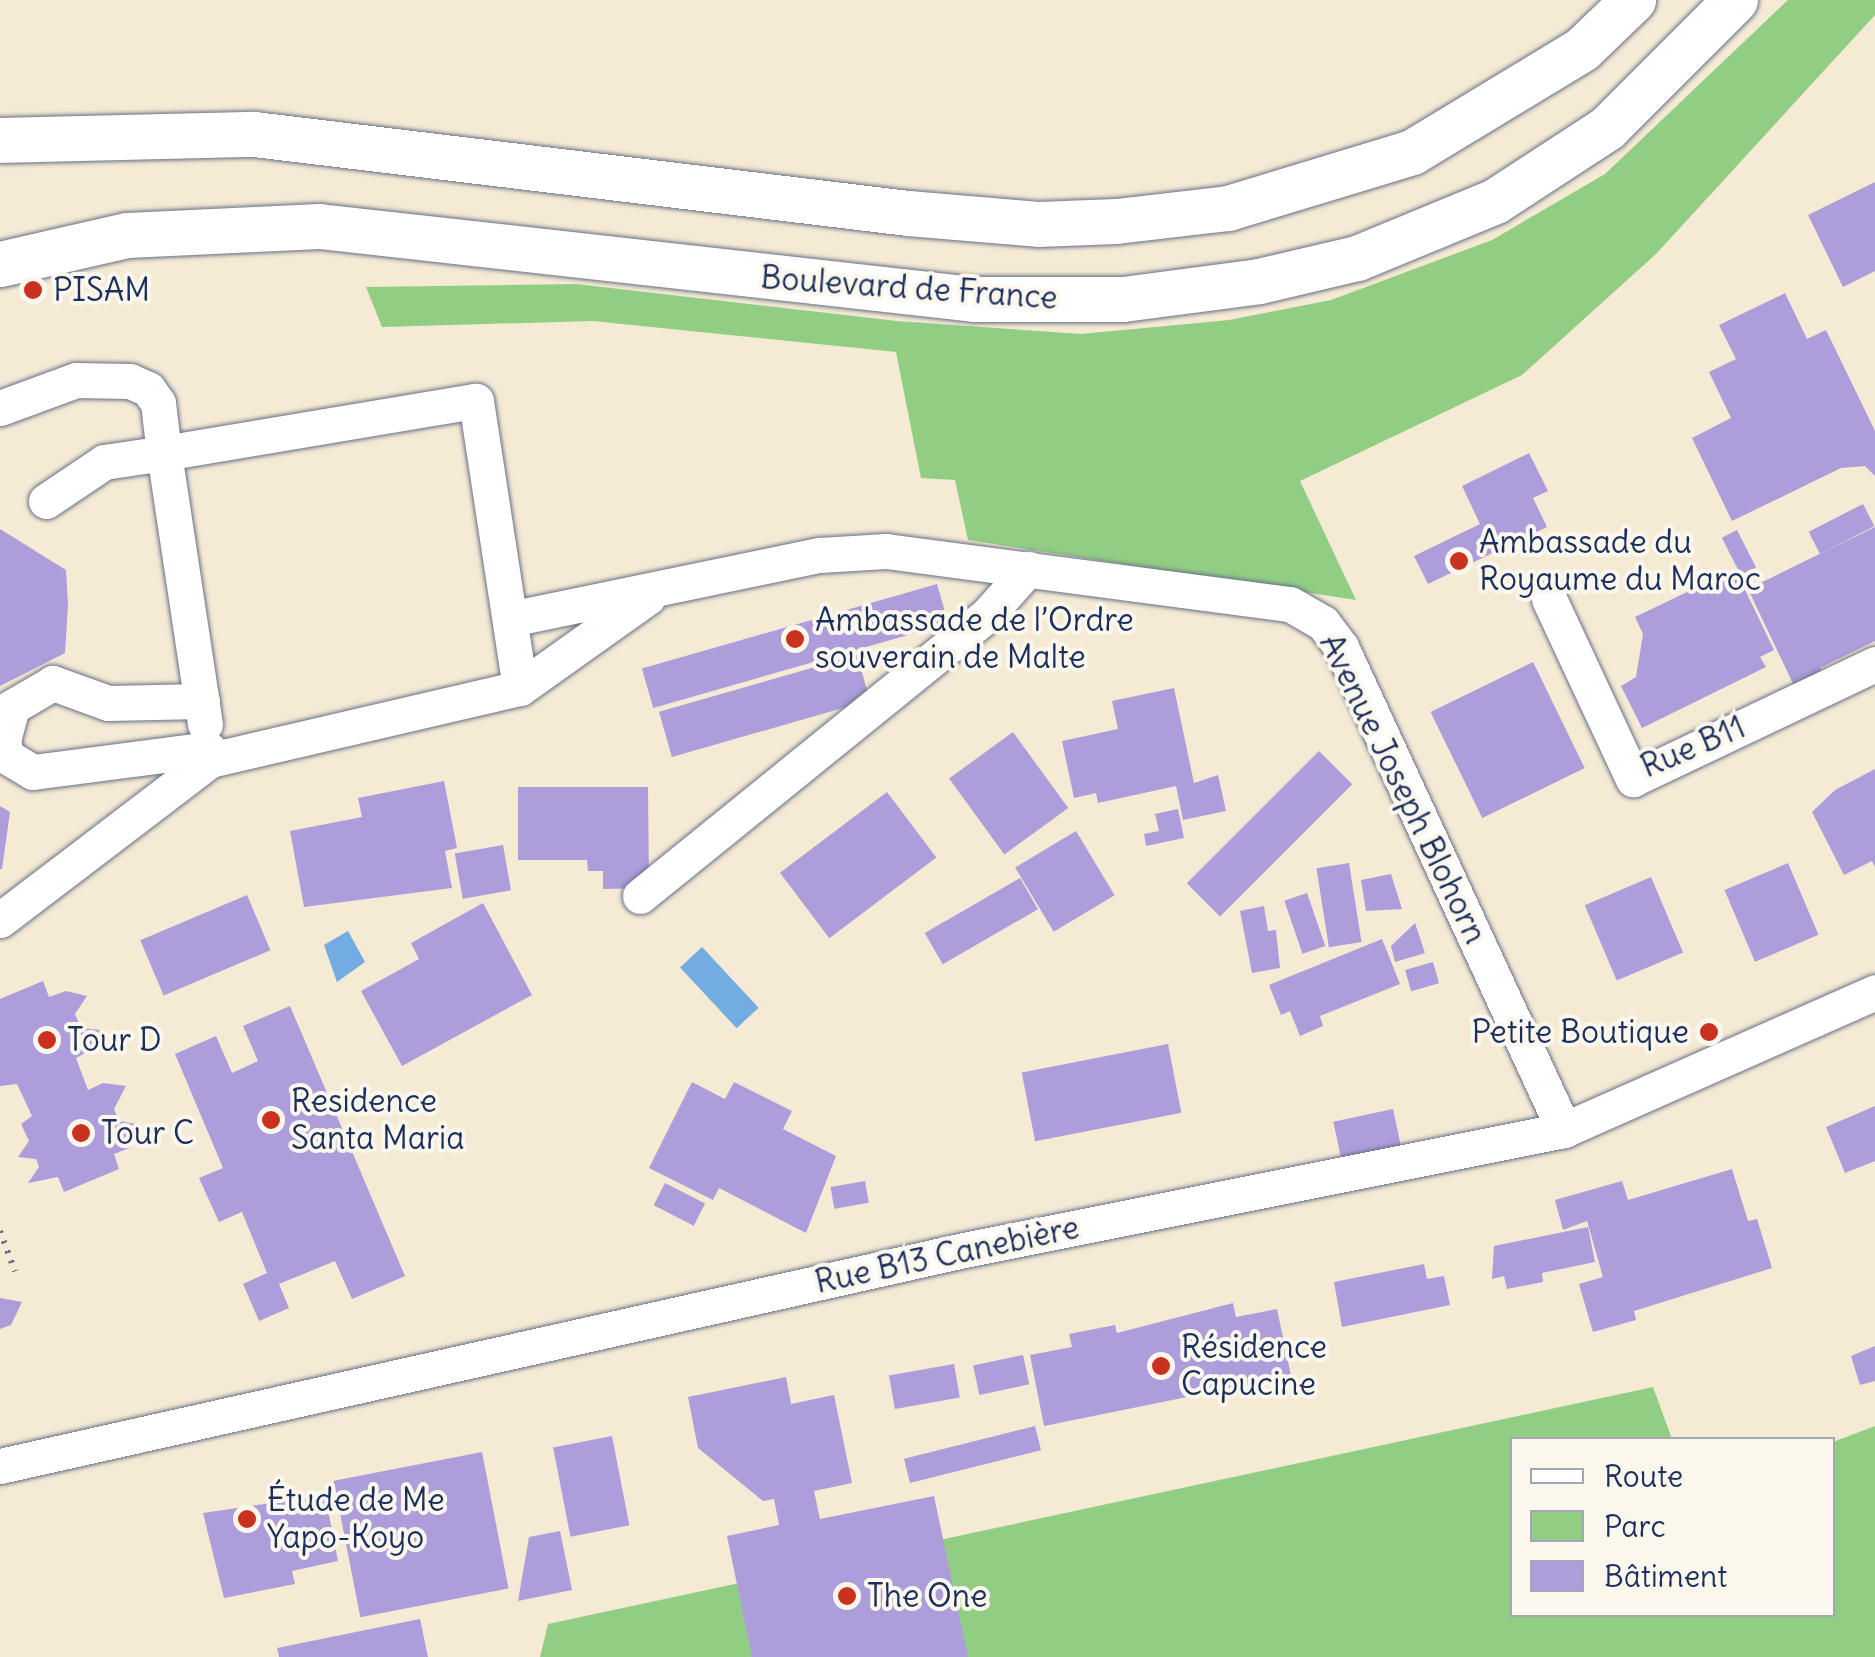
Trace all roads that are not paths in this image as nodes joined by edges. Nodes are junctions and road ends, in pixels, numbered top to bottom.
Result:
1 (1633, 0) edge
2 (1735, 0) edge
3 (0, 140) edge
4 (0, 264) edge
5 (0, 408) edge
6 (164, 452) junction
7 (46, 501) dead end
8 (1028, 569) junction
9 (661, 588) junction
10 (1549, 599) dead end
11 (510, 619) junction
12 (1875, 664) edge
13 (520, 688) junction
14 (202, 701) junction
15 (209, 754) junction
16 (640, 896) dead end
17 (0, 920) edge
18 (1875, 992) edge
19 (1564, 1130) junction
20 (0, 1466) edge

1 - 3 main road
2 - 4 main road, Boulevard de France
5 - 6 street
6 - 7 street
6 - 11 street
6 - 14 street
8 - 9 street, Avenue Joseph Blohorn
8 - 16 street
8 - 19 street, Avenue Joseph Blohorn
9 - 11 street, Avenue Joseph Blohorn
9 - 13 street
10 - 12 street, Rue B11
11 - 13 street
13 - 15 street
14 - 15 street
14 - 15 street
15 - 17 street
18 - 19 street, Rue B13 Canebière
19 - 20 street, Rue B13 Canebière

